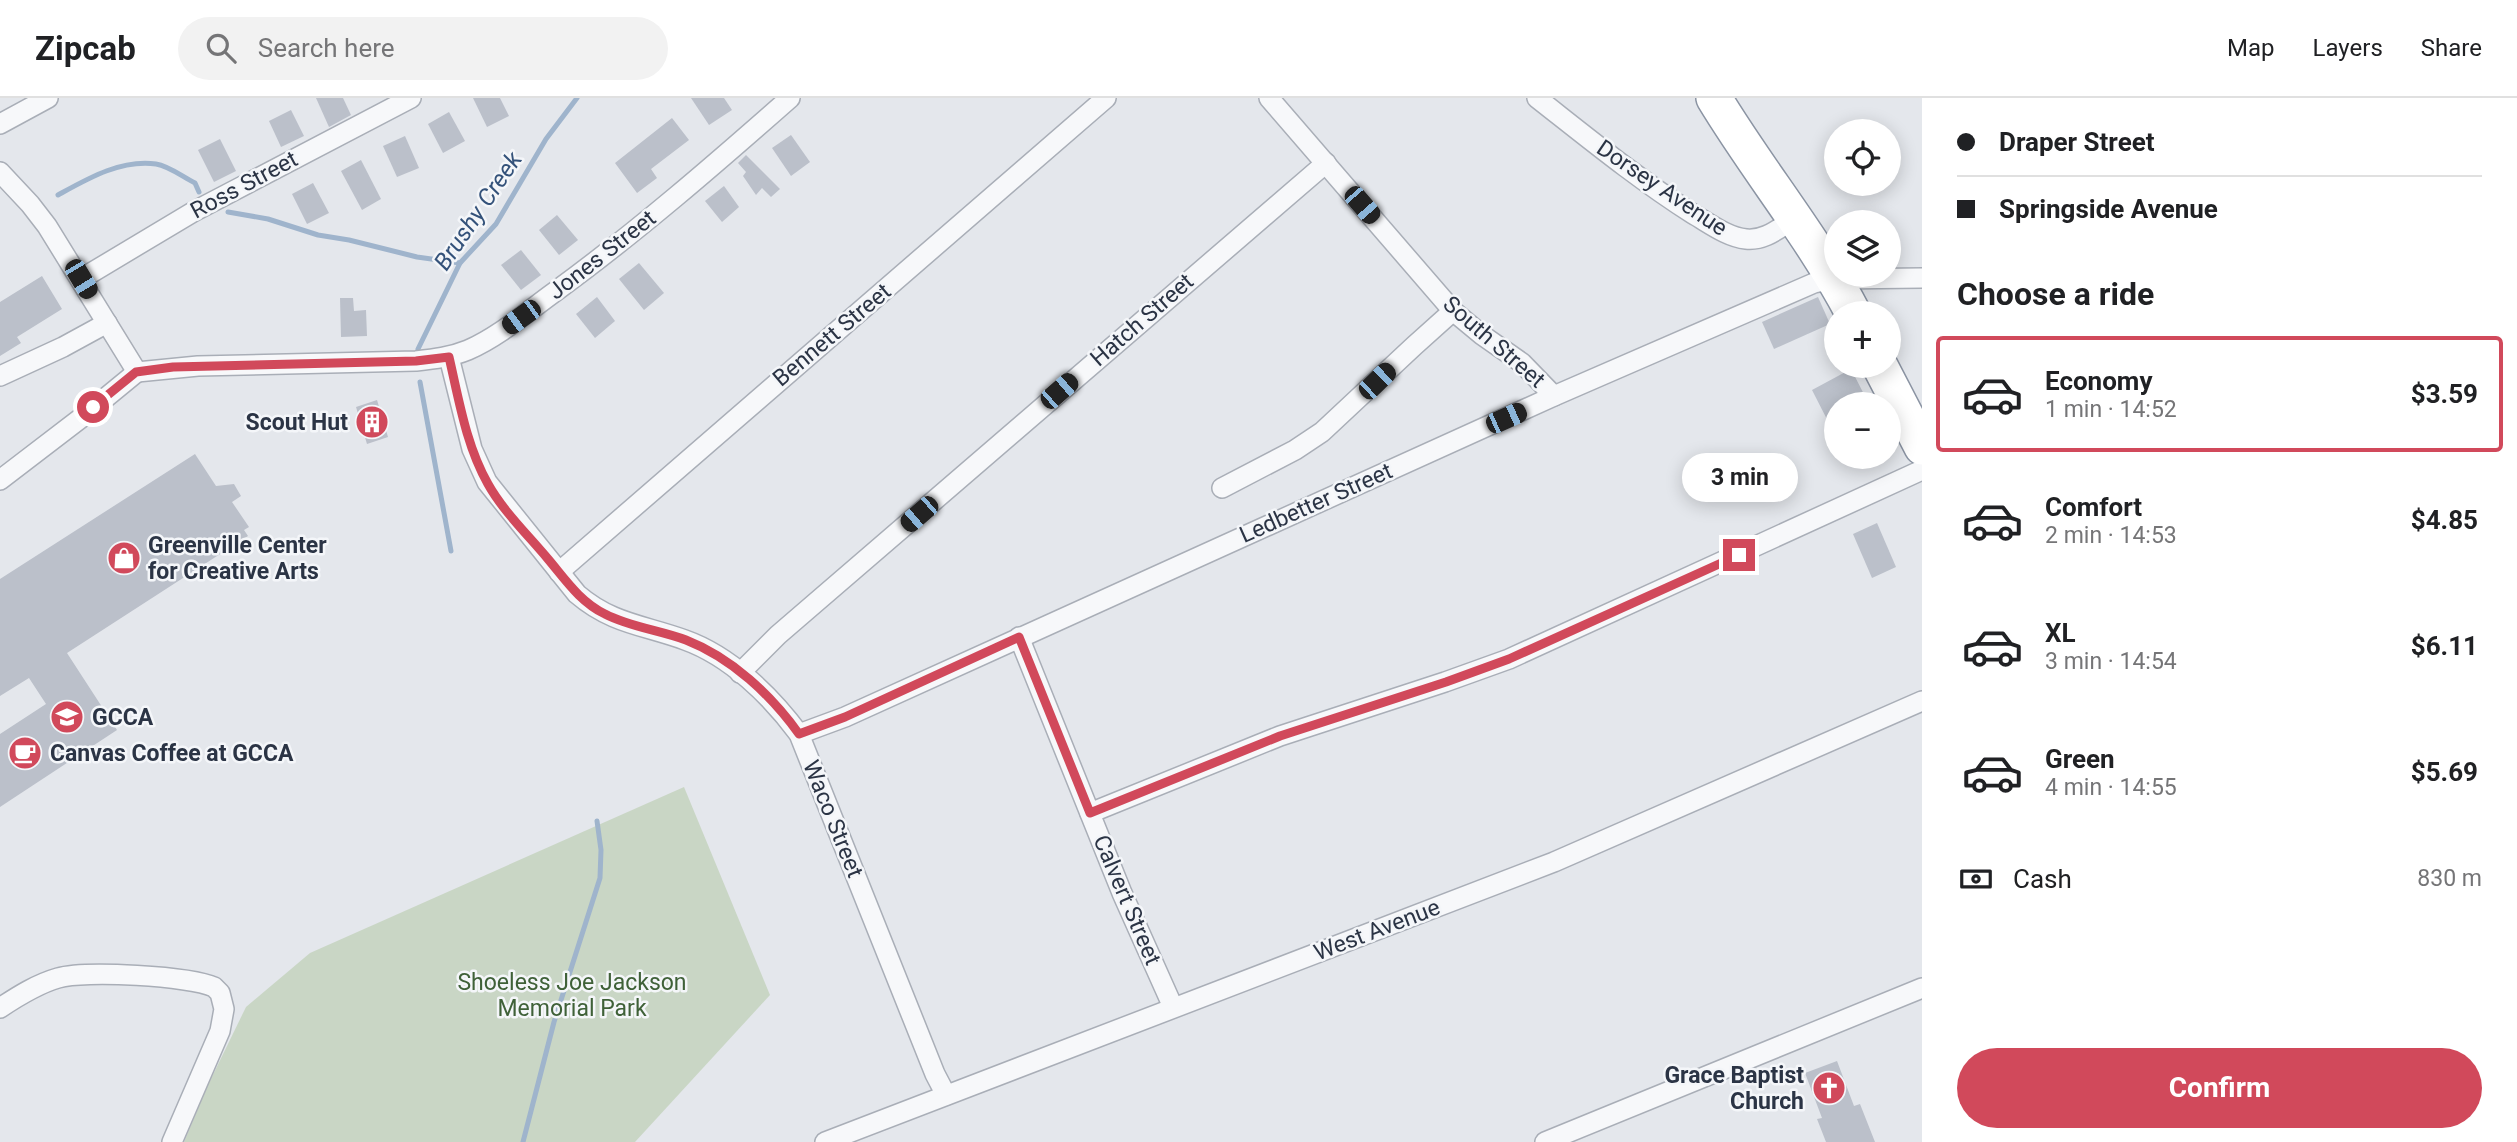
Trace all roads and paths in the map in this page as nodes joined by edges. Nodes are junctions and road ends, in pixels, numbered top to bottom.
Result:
1 (48, 98) edge
2 (411, 98) edge
3 (790, 98) edge
4 (1106, 98) edge
5 (1269, 98) edge
6 (1537, 98) edge
7 (1714, 98) edge
8 (0, 124) edge
9 (1326, 163) junction
10 (0, 172) edge
11 (1794, 219) junction
12 (1824, 263) edge
13 (1901, 278) edge
14 (1922, 278) edge
15 (81, 279) junction
16 (1824, 281) edge
17 (1453, 312) junction
18 (107, 323) junction
19 (449, 357) junction
20 (136, 372) junction
21 (0, 376) edge
22 (1886, 378) edge
23 (1554, 396) junction
24 (1922, 447) edge
25 (1922, 470) edge
26 (0, 480) edge
27 (1222, 488) dead end
28 (559, 572) junction
29 (1019, 637) junction
30 (740, 673) junction
31 (1922, 701) edge
32 (799, 734) junction
33 (1090, 813) junction
34 (1922, 988) edge
35 (1173, 1007) junction
36 (0, 1008) edge
37 (946, 1095) junction
38 (172, 1142) edge
39 (825, 1142) edge
40 (1545, 1142) edge

1 - 8 street
2 - 15 street, Ross Street
3 - 19 street, Jones Street
4 - 28 street, Bennett Street
5 - 9 street, South Street
6 - 11 street, Dorsey Avenue
7 - 11 highway
9 - 17 street, South Street
9 - 30 street, Hatch Street
10 - 15 street
11 - 12 highway
13 - 14 street, Ledbetter Street
15 - 18 street
16 - 23 street, Ledbetter Street
17 - 23 street, South Street
17 - 27 street
18 - 20 street
18 - 21 street
19 - 20 street, Jones Street
19 - 28 street, Waco Street
20 - 26 street
22 - 24 highway
23 - 29 street, Ledbetter Street
25 - 33 street
28 - 30 street, Waco Street
29 - 32 street, Ledbetter Street
29 - 33 street, Calvert Street
30 - 32 street, Waco Street
31 - 35 street, West Avenue
32 - 37 street, Waco Street
33 - 35 street, Calvert Street
34 - 40 street
35 - 37 street, West Avenue
36 - 38 street
37 - 39 street, West Avenue

